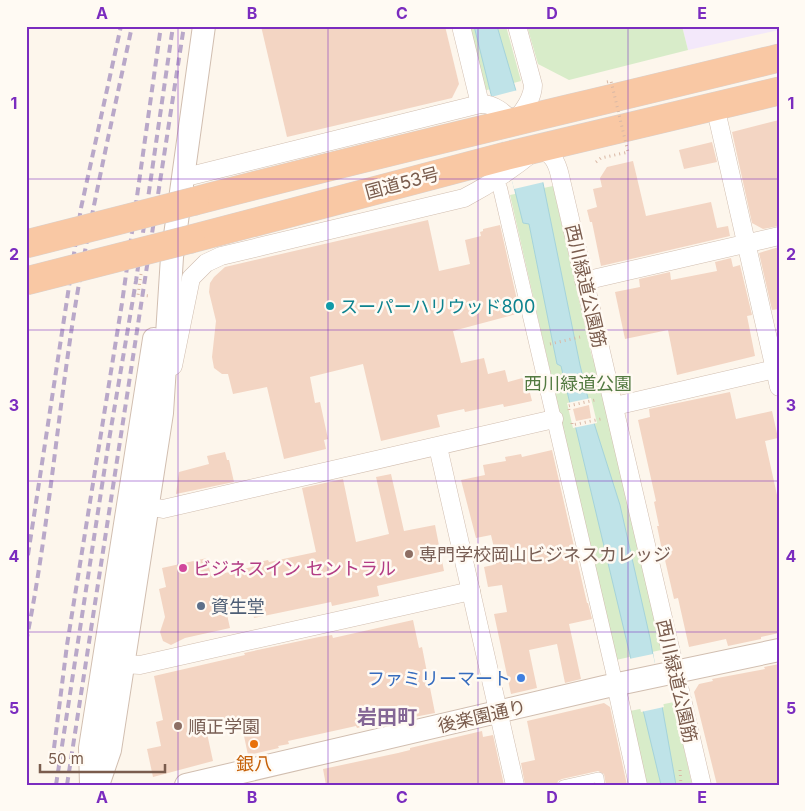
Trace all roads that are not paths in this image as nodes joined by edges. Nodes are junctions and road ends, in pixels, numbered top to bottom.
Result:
1 (204, 26) edge
2 (461, 26) edge
3 (517, 26) edge
4 (779, 58) edge
5 (779, 91) edge
6 (715, 106) junction
7 (506, 115) junction
8 (535, 149) junction
9 (508, 163) junction
10 (500, 188) dead end
11 (189, 190) junction
12 (779, 236) edge
13 (746, 243) junction
14 (26, 244) edge
15 (172, 257) junction
16 (584, 281) junction
17 (26, 282) edge
18 (773, 336) edge
19 (775, 369) junction
20 (165, 386) junction
21 (779, 387) edge
22 (615, 406) junction
23 (554, 419) junction
24 (438, 447) junction
25 (137, 505) junction
26 (471, 591) junction
27 (779, 650) edge
28 (123, 664) junction
29 (666, 674) junction
30 (623, 683) junction
31 (499, 712) junction
32 (217, 782) edge
33 (91, 785) edge
34 (98, 785) edge
35 (186, 785) edge
36 (515, 785) edge
37 (563, 785) edge
38 (600, 785) edge
39 (638, 785) edge
40 (702, 785) edge

1 - 11 street
2 - 7 street
3 - 7 street
4 - 7 highway, 国道53号
5 - 6 highway, 国道53号
6 - 8 highway, 国道53号
6 - 13 street
7 - 11 highway, 国道53号
8 - 9 highway, 国道53号
8 - 16 street, 西川緑道公園筋
9 - 17 highway, 国道53号, bridge
9 - 20 street
10 - 23 street
11 - 14 highway, 国道53号, bridge
11 - 15 street
12 - 13 street
13 - 16 street
13 - 18 street
15 - 20 street
15 - 25 street
16 - 22 street, 西川緑道公園筋
18 - 19 street
19 - 21 street
19 - 22 street
20 - 25 street
22 - 29 street, 西川緑道公園筋
23 - 24 street
23 - 30 street
24 - 25 street
24 - 26 street
25 - 28 street
25 - 33 street
26 - 28 street
26 - 31 street
27 - 29 street, 後楽園通り
28 - 34 street
29 - 30 street, 後楽園通り
29 - 40 street, 西川緑道公園筋
30 - 31 street, 後楽園通り
30 - 39 street
31 - 32 street, 後楽園通り
31 - 36 street
32 - 35 street, 後楽園通り
37 - 38 lane

